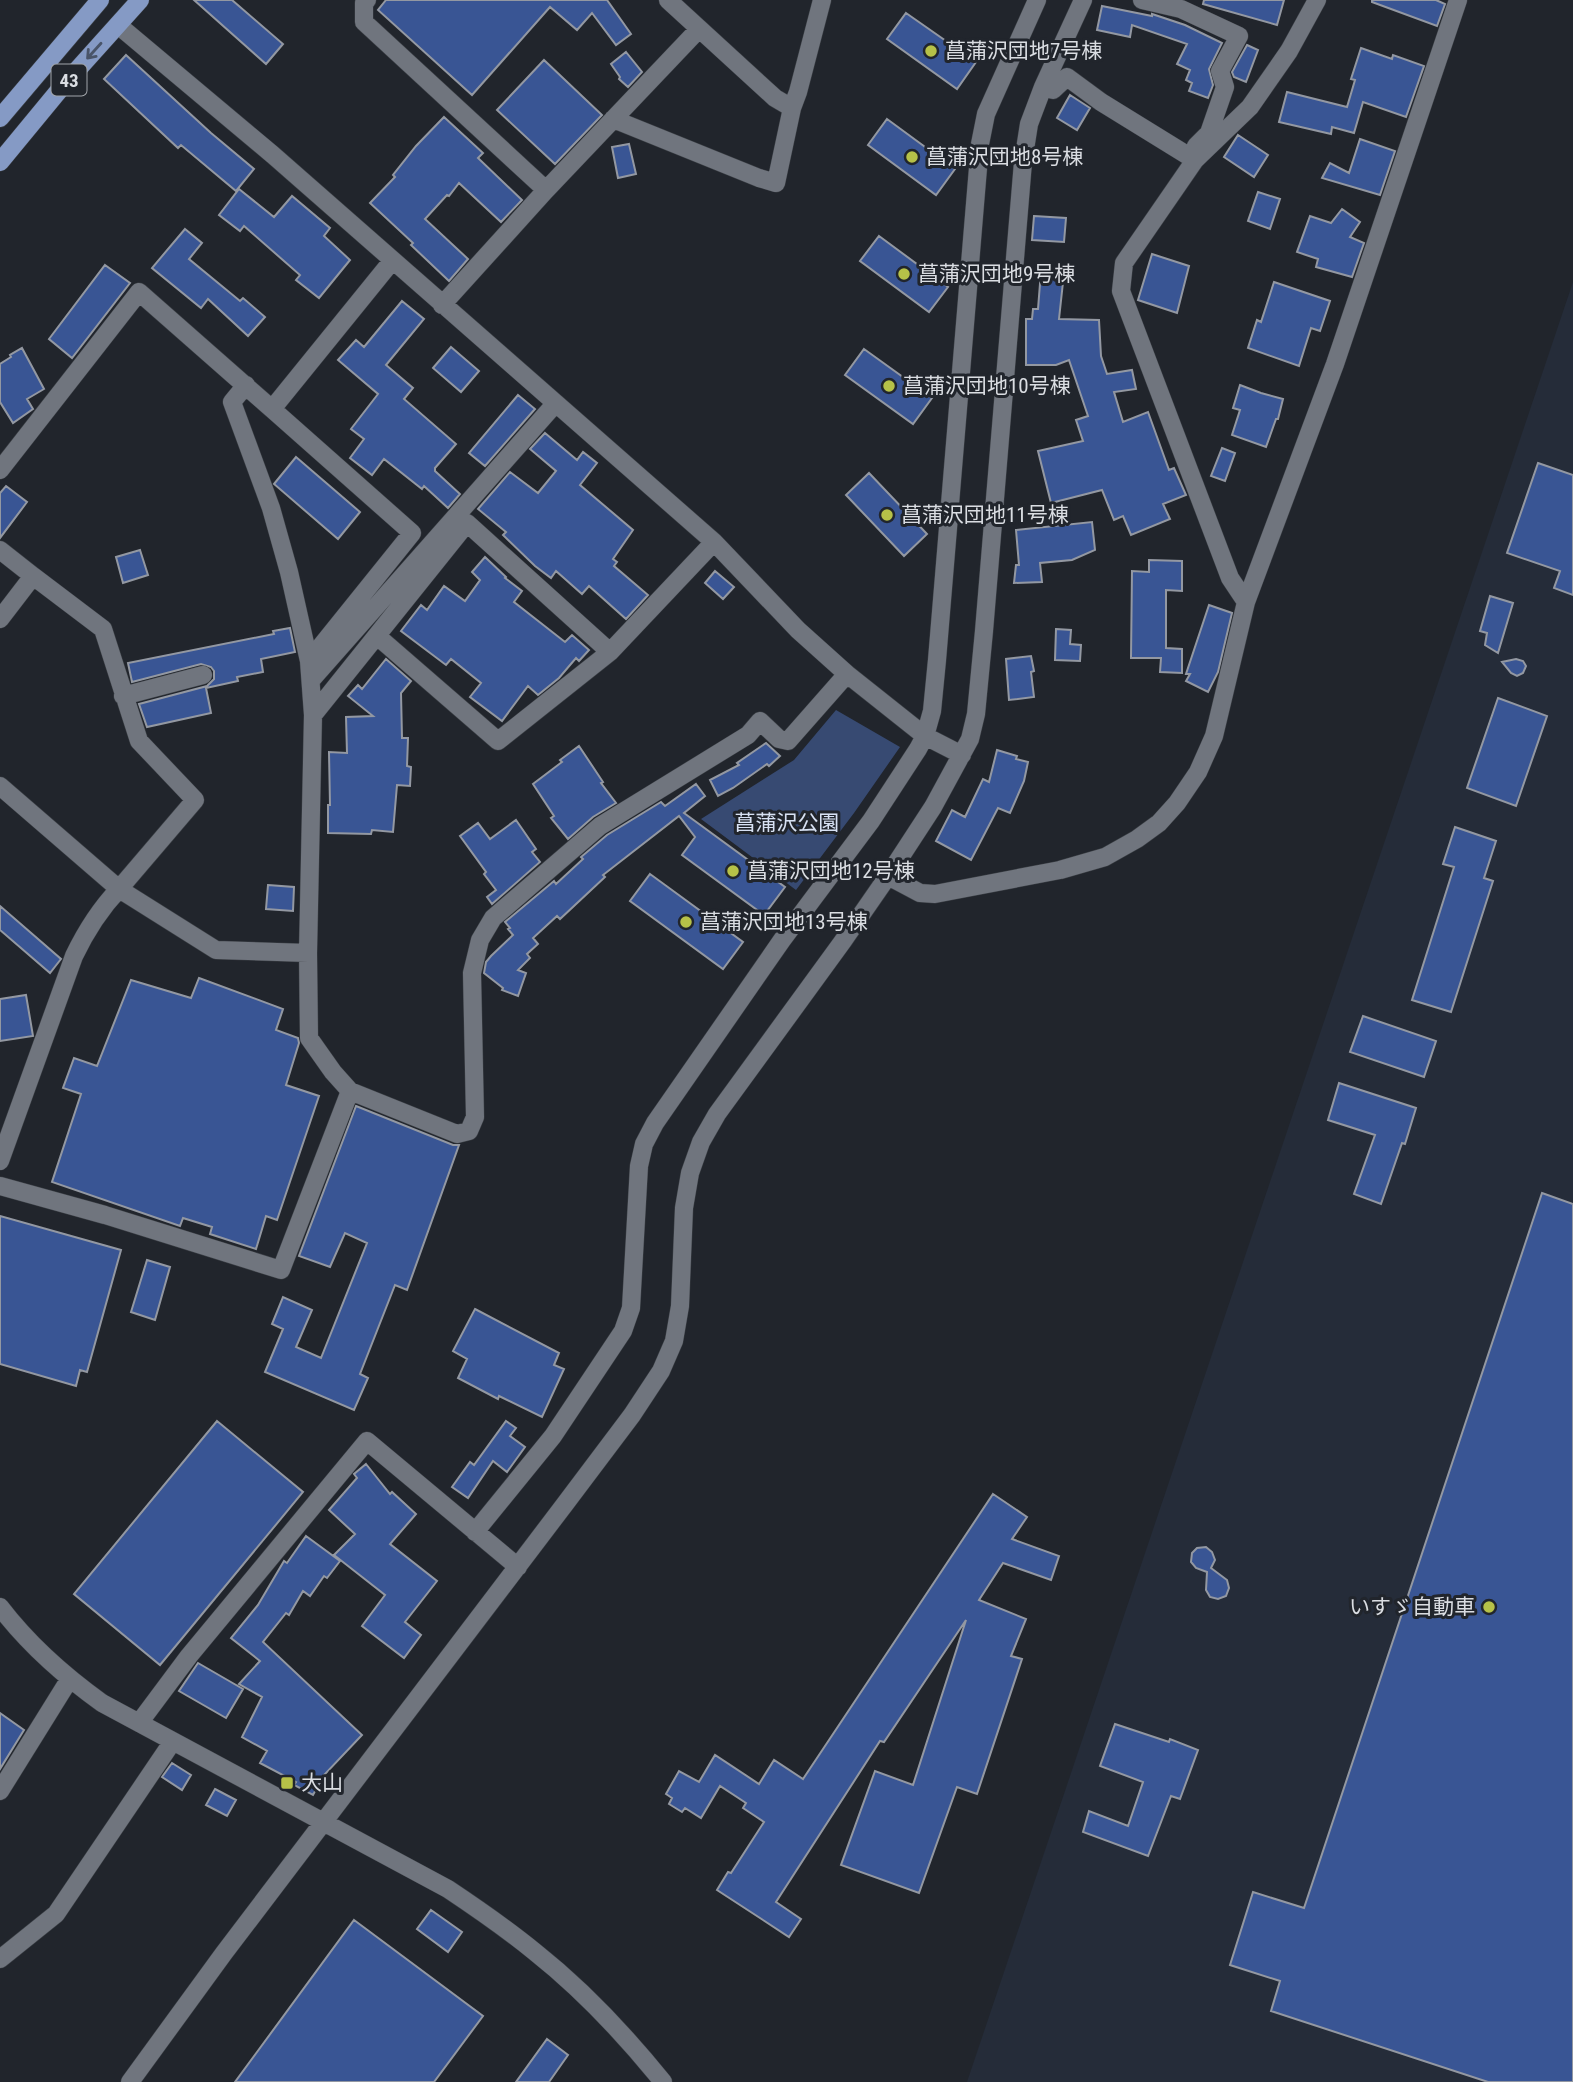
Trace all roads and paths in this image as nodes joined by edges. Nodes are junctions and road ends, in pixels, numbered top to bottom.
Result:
1 (140, 0) edge
2 (367, 0) edge
3 (668, 0) edge
4 (822, 0) edge
5 (1037, 0) edge
6 (1083, 0) edge
7 (1142, 0) edge
8 (1318, 0) edge
9 (1458, 0) edge
10 (96, 1) edge
11 (118, 25) junction
12 (699, 29) junction
13 (1043, 87) junction
14 (792, 108) junction
15 (0, 118) edge
16 (613, 120) junction
17 (1191, 157) junction
18 (0, 162) edge
19 (546, 190) junction
20 (392, 261) junction
21 (442, 305) junction
22 (246, 386) junction
23 (555, 404) junction
24 (272, 409) junction
25 (0, 470) edge
26 (714, 542) junction
27 (0, 550) edge
28 (33, 576) junction
29 (1245, 602) junction
30 (0, 619) edge
31 (377, 636) junction
32 (610, 652) junction
33 (309, 660) junction
34 (847, 674) junction
35 (203, 675) dead end
36 (312, 680) junction
37 (123, 696) junction
38 (313, 715) junction
39 (925, 736) junction
40 (962, 755) junction
41 (0, 786) edge
42 (888, 876) junction
43 (119, 889) junction
44 (308, 953) junction
45 (350, 1091) junction
46 (0, 1161) edge
47 (0, 1186) edge
48 (475, 1532) junction
49 (517, 1567) junction
50 (0, 1607) edge
51 (69, 1680) junction
52 (139, 1723) junction
53 (173, 1741) junction
54 (0, 1791) edge
55 (324, 1824) junction
56 (0, 1959) edge
57 (130, 2082) edge
58 (663, 2082) edge

1 - 11 main road, 43
2 - 19 street
3 - 12 street
4 - 14 street
5 - 39 street
6 - 13 street
7 - 17 street
8 - 17 street
9 - 29 street
10 - 15 main road, 43
11 -> 18 main road, 43
11 - 20 street
12 - 14 street
12 - 16 street
13 - 17 street
13 - 40 street
14 - 16 street
16 - 19 street
17 - 29 street
19 - 21 street
20 - 21 street
20 - 24 street
21 - 23 street
22 - 24 street
22 - 25 street
22 - 33 street
23 - 26 street
23 - 36 street
24 - 33 street
26 - 32 street
26 - 34 street
27 - 28 street
28 - 30 street
28 - 37 street
29 - 42 street
31 - 32 street
31 - 32 street
31 - 38 street
33 - 36 street
34 - 39 street
34 - 45 street
35 - 37 street
36 - 38 street
37 - 43 street
38 - 44 street
39 - 40 street
39 - 48 street
40 - 42 street
41 - 43 street
42 - 49 street
43 - 44 street
43 - 46 street
44 - 45 street
45 - 47 street
48 - 49 street
48 - 52 street
49 - 55 street
50 - 51 street
51 - 52 street
51 - 54 street
52 - 53 street
53 - 55 street
53 - 56 street
55 - 57 street
55 - 58 street

